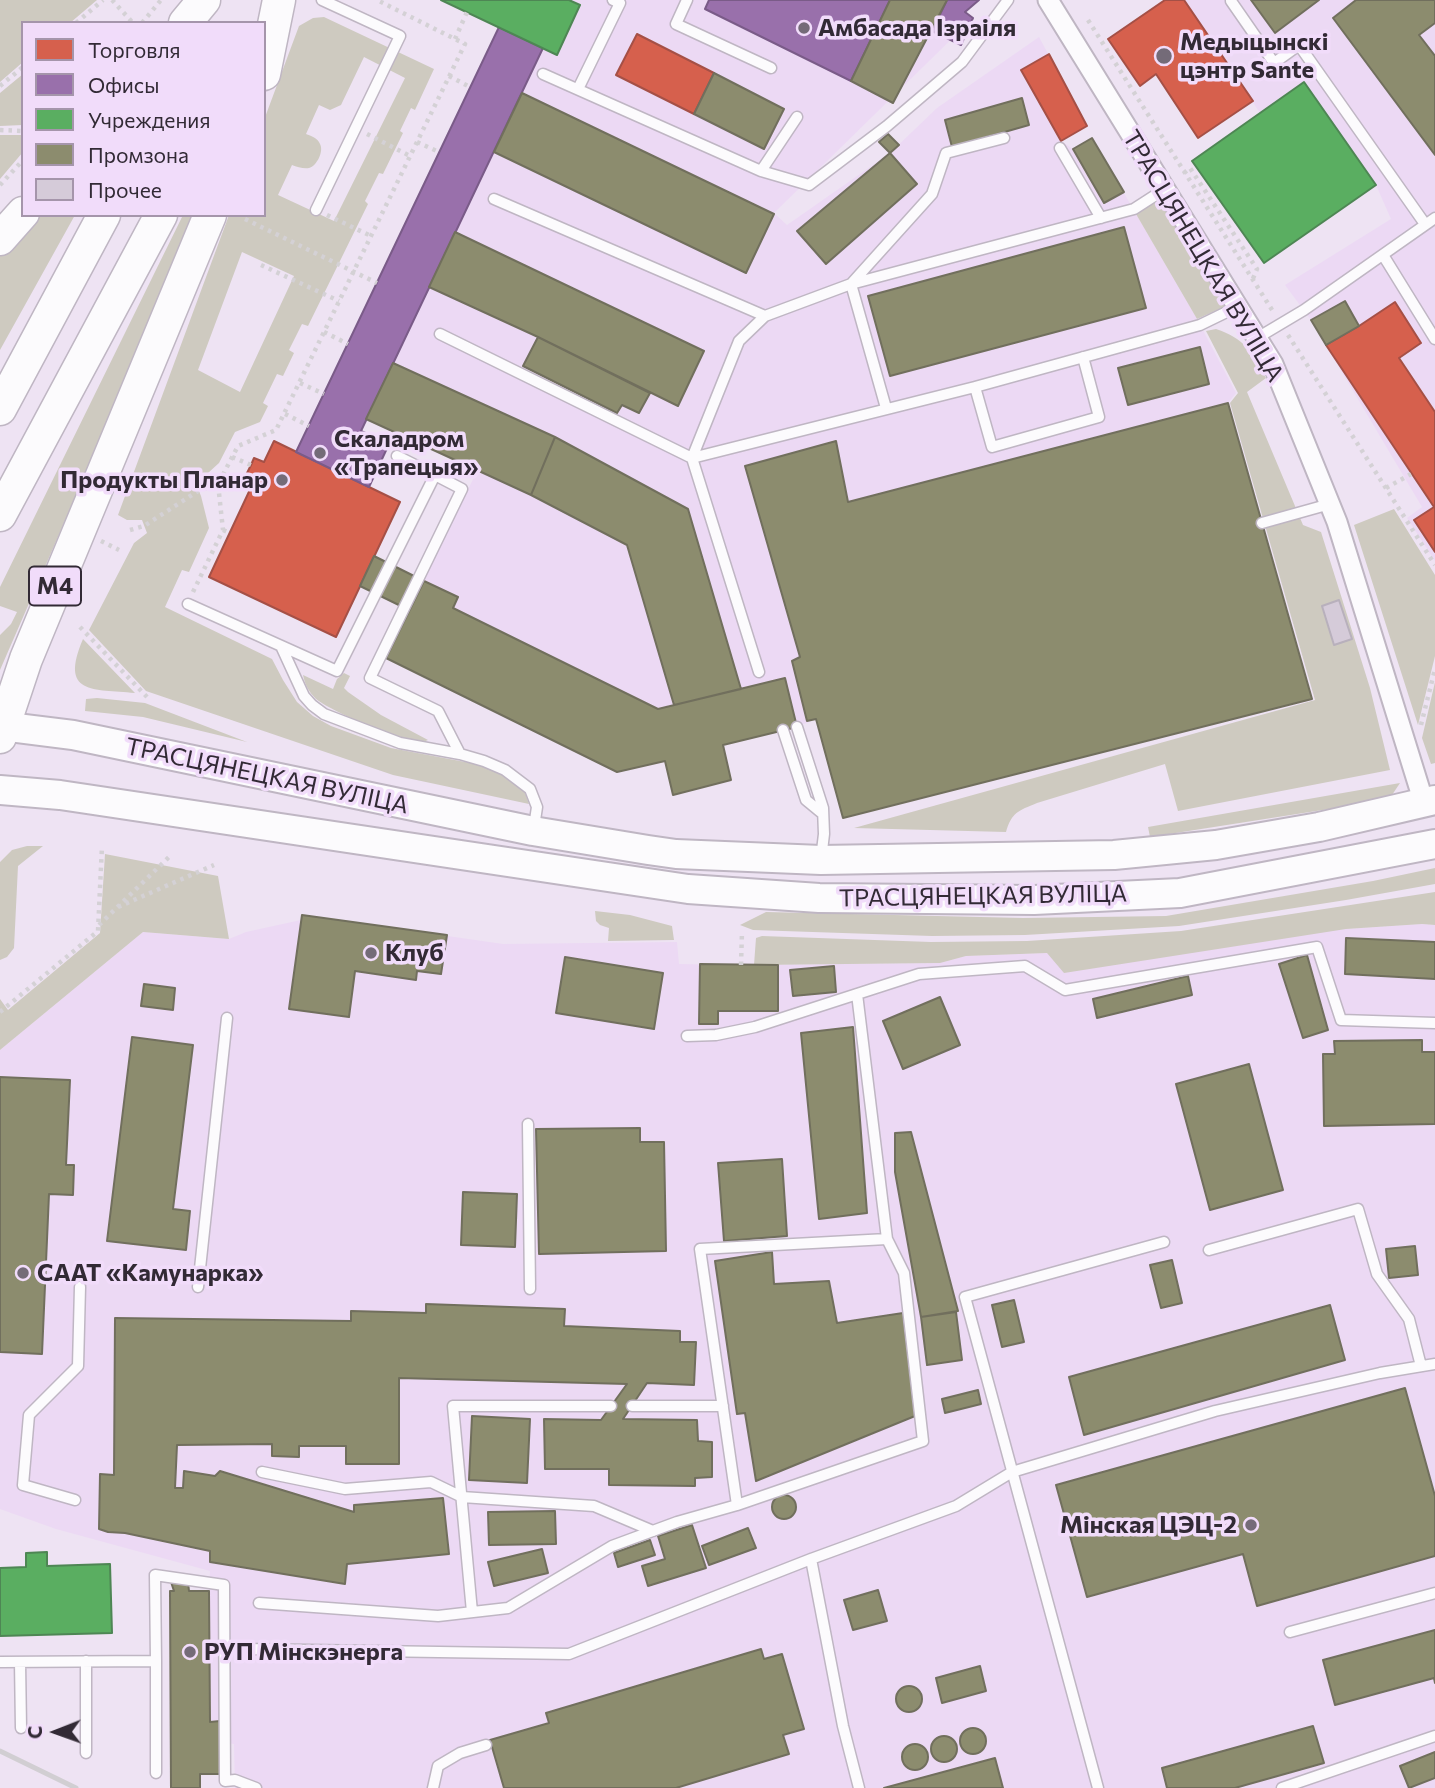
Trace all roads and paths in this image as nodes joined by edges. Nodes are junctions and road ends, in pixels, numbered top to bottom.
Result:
1 (103, 0) edge
2 (112, 0) edge
3 (161, 0) edge
4 (204, 0) edge
5 (220, 0) edge
6 (278, 0) edge
7 (322, 0) edge
8 (377, 0) edge
9 (613, 0) edge
10 (687, 0) edge
11 (1008, 0) edge
12 (1048, 0) edge
13 (1231, 1) edge
14 (467, 12) dead end
15 (1088, 20) dead end
16 (78, 21) edge
17 (131, 21) edge
18 (144, 21) edge
19 (187, 21) edge
20 (209, 21) edge
21 (266, 21) edge
22 (455, 39) junction
23 (266, 63) edge
24 (771, 68) dead end
25 (21, 69) edge
26 (543, 74) dead end
27 (449, 76) junction
28 (0, 86) edge
29 (470, 87) dead end
30 (578, 89) junction
31 (797, 117) dead end
32 (0, 130) edge
33 (21, 131) edge
34 (1004, 138) dead end
35 (377, 140) dead end
36 (417, 142) junction
37 (1060, 148) dead end
38 (439, 152) dead end
39 (410, 156) junction
40 (21, 162) edge
41 (761, 171) junction
42 (1184, 173) junction
43 (0, 185) edge
44 (1165, 189) junction
45 (494, 198) dead end
46 (1227, 209) dead end
47 (316, 210) dead end
48 (21, 215) edge
49 (1219, 215) junction
50 (103, 217) edge
51 (160, 217) edge
52 (209, 217) edge
53 (1101, 218) junction
54 (1435, 218) edge
55 (245, 219) dead end
56 (337, 220) dead end
57 (1425, 224) junction
58 (371, 236) junction
59 (0, 239) edge
60 (1383, 255) junction
61 (261, 265) dead end
62 (353, 271) junction
63 (377, 282) dead end
64 (1252, 282) junction
65 (851, 284) junction
66 (339, 301) junction
67 (1237, 307) junction
68 (765, 316) junction
69 (1281, 324) junction
70 (324, 332) junction
71 (440, 334) dead end
72 (1257, 338) junction
73 (1435, 339) edge
74 (348, 344) dead end
75 (1083, 357) junction
76 (300, 383) junction
77 (975, 387) junction
78 (324, 394) dead end
79 (886, 408) junction
80 (0, 409) edge
81 (285, 414) junction
82 (309, 426) dead end
83 (397, 456) dead end
84 (232, 457) junction
85 (692, 458) junction
86 (251, 465) dead end
87 (1412, 474) dead end
88 (435, 475) junction
89 (218, 484) junction
90 (1386, 488) junction
91 (1330, 504) junction
92 (0, 515) edge
93 (1262, 523) dead end
94 (130, 530) dead end
95 (223, 530) junction
96 (230, 533) dead end
97 (1435, 565) edge
98 (202, 573) dead end
99 (188, 604) dead end
100 (80, 627) dead end
101 (281, 646) junction
102 (1435, 669) edge
103 (759, 672) dead end
104 (147, 697) dead end
105 (797, 727) dead end
106 (1421, 727) dead end
107 (1, 730) edge
108 (783, 730) dead end
109 (460, 754) junction
110 (0, 790) edge
111 (1430, 801) edge
112 (823, 814) junction
113 (533, 831) junction
114 (1434, 845) edge
115 (102, 846) dead end
116 (169, 857) dead end
117 (821, 860) junction
118 (214, 865) dead end
119 (528, 865) junction
120 (118, 906) junction
121 (98, 926) junction
122 (741, 932) dead end
123 (741, 965) dead end
124 (857, 995) junction
125 (0, 1012) edge
126 (227, 1018) dead end
127 (1435, 1023) edge
128 (687, 1036) dead end
129 (528, 1124) dead end
130 (887, 1239) junction
131 (1164, 1242) dead end
132 (1209, 1250) dead end
133 (80, 1287) dead end
134 (198, 1287) dead end
135 (530, 1289) dead end
136 (1435, 1364) edge
137 (1421, 1366) junction
138 (611, 1406) dead end
139 (632, 1406) dead end
140 (723, 1406) junction
141 (262, 1472) dead end
142 (1012, 1472) junction
143 (462, 1497) junction
144 (75, 1500) dead end
145 (737, 1505) junction
146 (653, 1531) junction
147 (811, 1559) junction
148 (1435, 1593) edge
149 (259, 1603) dead end
150 (472, 1612) junction
151 (1290, 1632) dead end
152 (244, 1649) dead end
153 (86, 1661) junction
154 (156, 1661) junction
155 (0, 1662) edge
156 (20, 1662) junction
157 (21, 1728) dead end
158 (1435, 1736) edge
159 (486, 1745) dead end
160 (86, 1753) dead end
161 (156, 1773) dead end
162 (256, 1788) edge
163 (433, 1788) edge
164 (859, 1788) edge
165 (1098, 1788) edge
166 (1282, 1788) edge

1 - 16 path
2 - 17 path
3 - 18 path
4 - 19 main road
5 - 20 main road
6 - 21 main road
6 - 23 main road
7 - 47 lane
8 - 22 path
9 - 30 lane
10 - 24 lane
11 - 41 lane
12 - 44 street, ТРАСЦЯНЕЦКАЯ ВУЛІЦА
13 - 57 lane
14 - 22 path
15 - 42 path
22 - 27 path
25 - 28 path
26 - 30 lane
27 - 29 path
27 - 36 path
30 - 41 lane
31 - 41 lane
32 - 33 path
34 - 65 lane
35 - 39 path
36 - 38 path
36 - 39 path
37 - 53 lane
39 - 58 path
40 - 43 path
42 - 49 path
42 - 64 path
44 - 53 lane
44 - 67 street, ТРАСЦЯНЕЦКАЯ ВУЛІЦА
45 - 68 lane
46 - 49 path
48 - 59 main road
49 - 64 path
50 - 80 main road
51 - 92 main road
52 - 107 main road, М4
53 - 65 lane
54 - 57 lane
55 - 62 path
56 - 58 path
57 - 60 lane
58 - 62 path
60 - 69 lane
60 - 73 lane
61 - 66 path
62 - 63 path
62 - 66 path
64 - 69 path
65 - 68 lane
65 - 79 lane
66 - 70 path
67 - 72 street, ТРАСЦЯНЕЦКАЯ ВУЛІЦА
67 - 75 lane
68 - 85 lane
69 - 72 lane
69 - 90 path
70 - 74 path
70 - 76 path
71 - 85 lane
72 - 91 street, ТРАСЦЯНЕЦКАЯ ВУЛІЦА
75 - 77 lane
75 - 77 lane
76 - 78 path
76 - 81 path
77 - 79 lane
79 - 85 lane
81 - 82 path
81 - 84 path
83 - 88 lane
84 - 86 path
84 - 89 path
85 - 103 lane
87 - 90 path
88 - 101 lane
88 - 109 lane
89 - 94 path
89 - 95 path
90 - 97 path
91 - 93 lane
91 - 111 street, ТРАСЦЯНЕЦКАЯ ВУЛІЦА
95 - 96 path
95 - 98 path
99 - 101 lane
100 - 104 path
101 - 109 lane
102 - 106 path
105 - 112 lane
107 - 113 main road, ТРАСЦЯНЕЦКАЯ ВУЛІЦА
108 - 112 lane
109 - 113 lane
110 - 119 main road, ТРАСЦЯНЕЦКАЯ ВУЛІЦА
111 - 114 main road
111 - 117 main road, ТРАСЦЯНЕЦКАЯ ВУЛІЦА
112 - 117 lane
113 - 117 main road, ТРАСЦЯНЕЦКАЯ ВУЛІЦА
113 - 119 main road
114 - 119 main road, ТРАСЦЯНЕЦКАЯ ВУЛІЦА
115 - 121 path
116 - 120 path
118 - 120 path
120 - 121 path
121 - 125 path
122 - 123 path
124 - 127 lane
124 - 128 lane
124 - 130 lane
126 - 134 lane
129 - 135 lane
130 - 140 lane
130 - 145 lane
131 - 142 lane
132 - 137 lane
133 - 144 lane
136 - 137 lane
137 - 142 lane
138 - 143 lane
139 - 140 lane
140 - 145 lane
141 - 143 lane
142 - 147 lane
142 - 165 lane
143 - 146 lane
143 - 150 lane
145 - 146 lane
146 - 150 lane
147 - 152 lane
147 - 164 lane
148 - 151 lane
149 - 150 lane
153 - 154 lane
153 - 156 lane
153 - 160 lane
154 - 161 lane
154 - 162 lane
155 - 156 lane
156 - 157 lane
158 - 166 lane
159 - 163 lane

